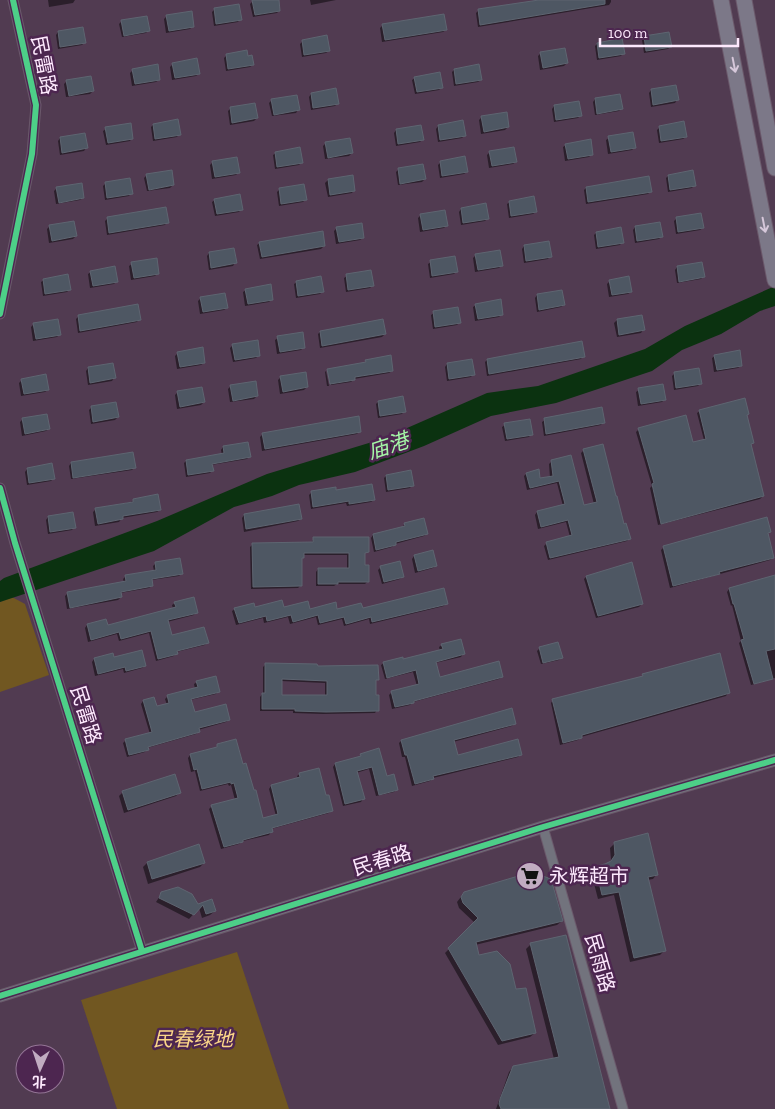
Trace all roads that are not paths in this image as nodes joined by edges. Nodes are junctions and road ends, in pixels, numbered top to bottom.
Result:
1 (14, 0) edge
2 (721, 0) edge
3 (744, 0) edge
4 (775, 168) edge
5 (774, 277) edge
6 (0, 314) edge
7 (0, 488) edge
8 (775, 760) edge
9 (543, 827) junction
10 (142, 951) junction
11 (0, 996) edge
12 (623, 1109) edge

1 - 6 street, 民雷路
2 -> 5 highway
3 - 4 highway
7 - 10 street, 民雷路
8 - 9 street, 民春路
9 - 10 street, 民春路
9 - 12 street, 民雨路
10 - 11 street, 民春路

